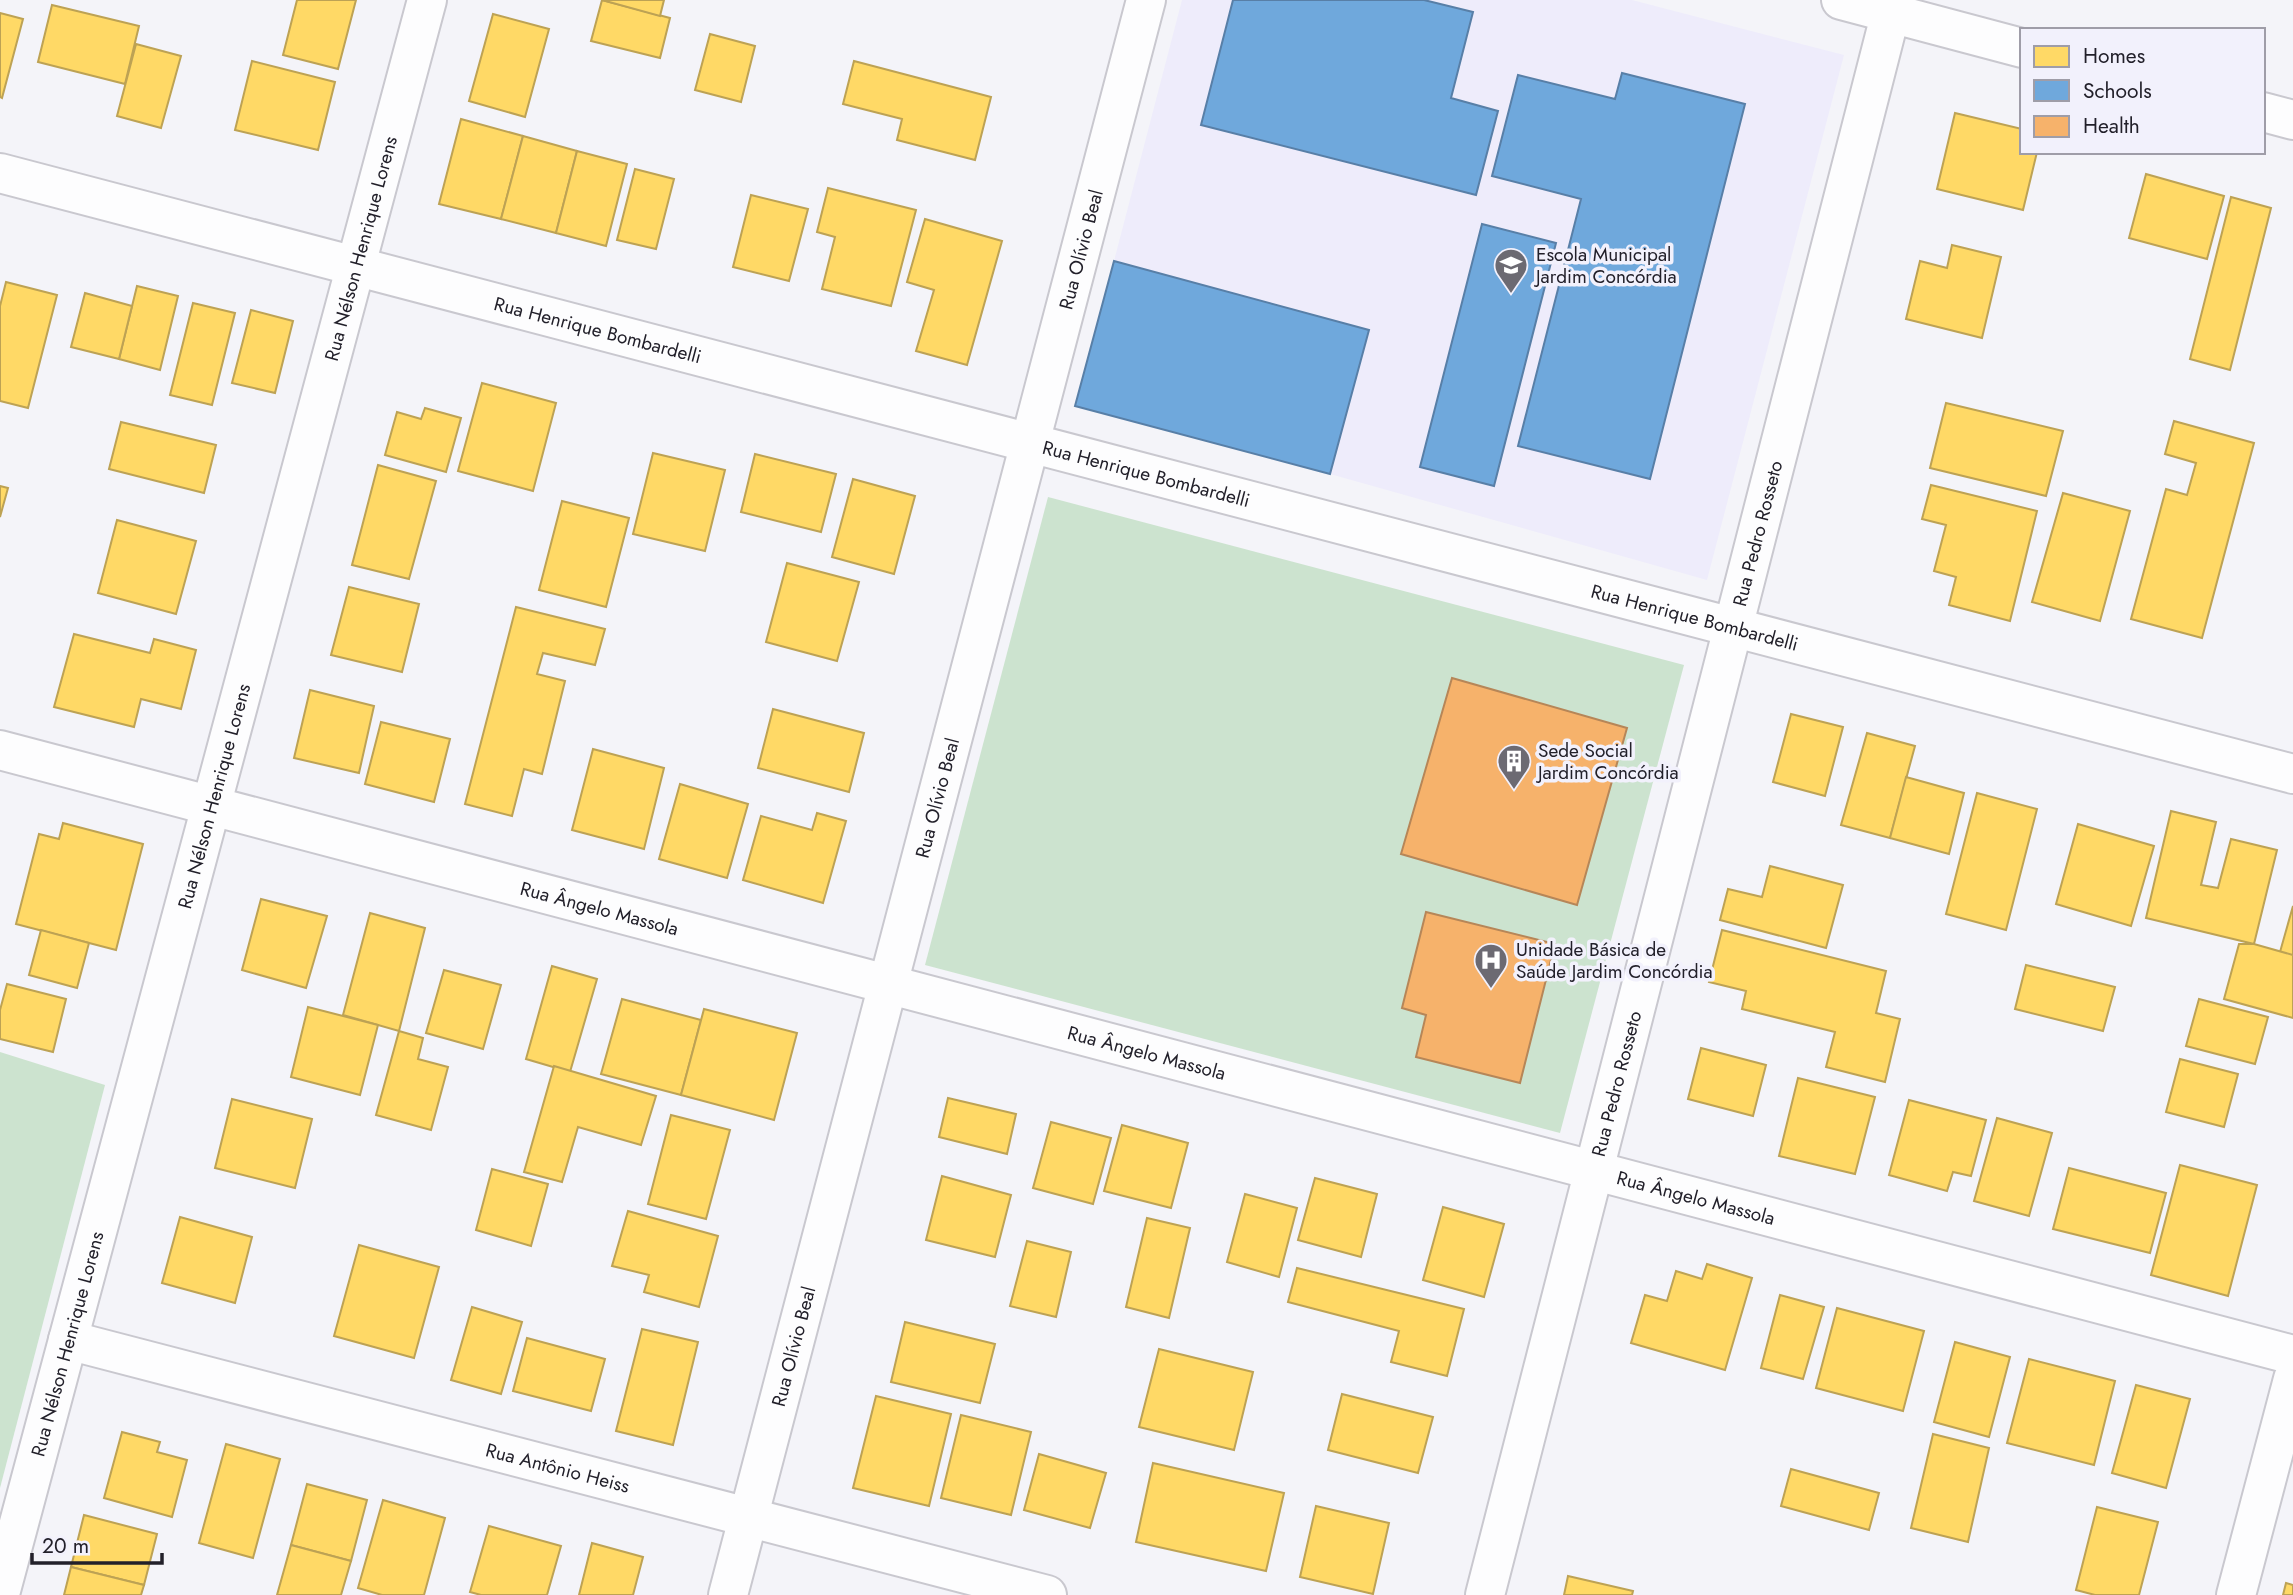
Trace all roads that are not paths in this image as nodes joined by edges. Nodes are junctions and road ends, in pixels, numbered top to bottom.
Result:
1 (427, 0) edge
2 (1146, 0) edge
3 (1841, 0) edge
4 (1892, 7) edge
5 (2020, 47) edge
6 (2265, 113) edge
7 (2293, 120) edge
8 (0, 173) edge
9 (356, 266) junction
10 (1030, 443) junction
11 (1733, 627) junction
12 (0, 750) edge
13 (2293, 775) edge
14 (211, 805) junction
15 (888, 984) junction
16 (1594, 1170) junction
17 (68, 1340) junction
18 (2293, 1355) edge
19 (2293, 1378) edge
20 (748, 1517) junction
21 (0, 1594) edge
22 (728, 1595) edge
23 (1047, 1595) edge
24 (1485, 1595) edge
25 (2236, 1595) edge

1 - 9 street, Rua Nélson Henrique Lorens
2 - 10 street, Rua Olívio Beal
3 - 4 street
4 - 5 street
4 - 11 street, Rua Pedro Rosseto
6 - 7 street
8 - 9 street, Rua Henrique Bombardelli
9 - 10 street, Rua Henrique Bombardelli
9 - 14 street, Rua Nélson Henrique Lorens
10 - 11 street, Rua Henrique Bombardelli
10 - 15 street, Rua Olívio Beal
11 - 13 street, Rua Henrique Bombardelli
11 - 16 street, Rua Pedro Rosseto
12 - 14 street, Rua Ângelo Massola
14 - 15 street, Rua Ângelo Massola
14 - 17 street, Rua Nélson Henrique Lorens
15 - 16 street, Rua Ângelo Massola
15 - 20 street, Rua Olívio Beal
16 - 18 street, Rua Ângelo Massola
16 - 24 street, Rua Pedro Rosseto
17 - 20 street, Rua Antônio Heiss
17 - 21 street, Rua Nélson Henrique Lorens
19 - 25 street
20 - 22 street, Rua Olívio Beal
20 - 23 street, Rua Antônio Heiss

